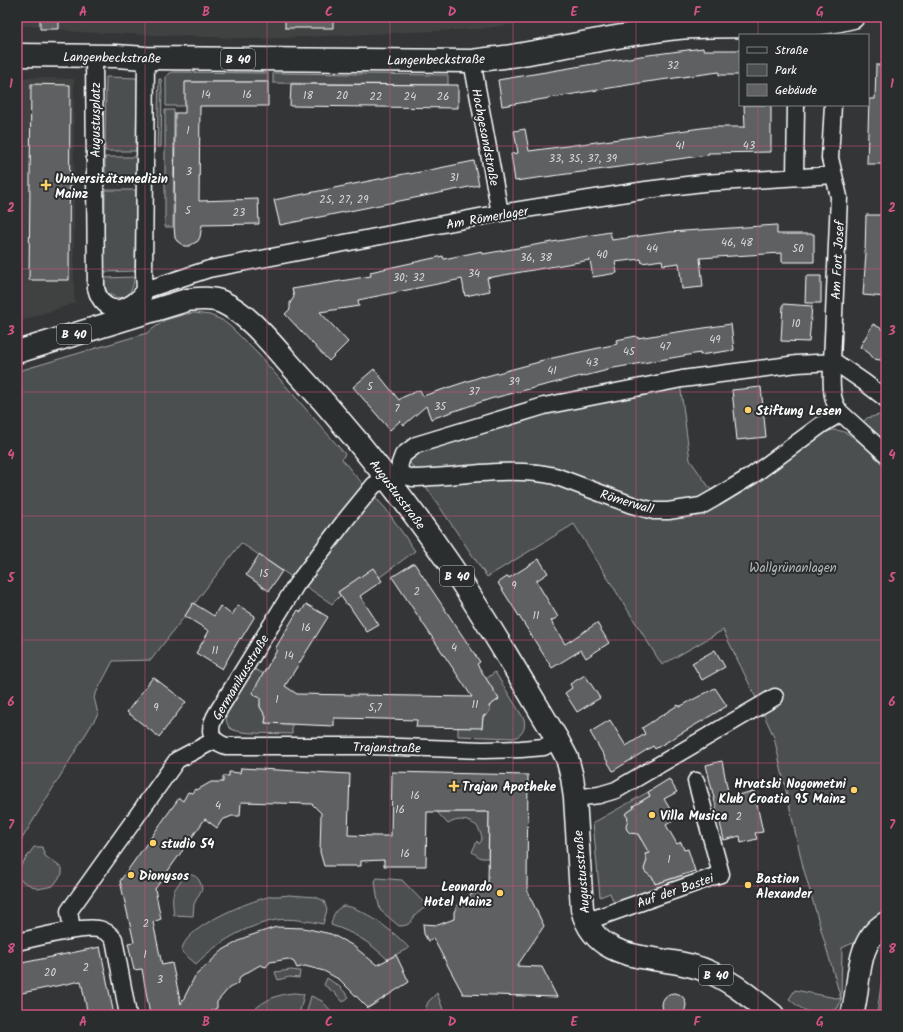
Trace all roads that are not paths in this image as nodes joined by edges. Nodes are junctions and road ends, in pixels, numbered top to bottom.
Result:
1 (853, 17) edge
2 (827, 29) edge
3 (798, 30) edge
4 (17, 55) edge
5 (94, 56) junction
6 (146, 58) junction
7 (472, 61) junction
8 (796, 106) edge
9 (833, 106) edge
10 (834, 175) junction
11 (795, 177) junction
12 (500, 214) junction
13 (145, 290) junction
14 (102, 303) junction
15 (126, 318) junction
16 (17, 352) edge
17 (832, 362) junction
18 (886, 399) edge
19 (841, 414) junction
20 (886, 454) edge
21 (393, 476) junction
22 (775, 697) dead end
23 (557, 738) junction
24 (215, 740) junction
25 (696, 781) dead end
26 (575, 798) junction
27 (585, 922) junction
28 (886, 923) edge
29 (72, 930) junction
30 (17, 942) edge
31 (128, 1015) edge
32 (773, 1015) edge
33 (852, 1015) edge

1 - 2 main road, Langenbeckstraße / B 40
2 - 3 main road, Langenbeckstraße / B 40
3 - 7 main road, Langenbeckstraße / B 40
4 - 5 main road, Langenbeckstraße / B 40
5 - 6 main road, Langenbeckstraße / B 40
5 - 14 street, Augustusplatz
6 - 7 main road, Langenbeckstraße / B 40
6 - 13 street
7 - 12 street, Hochgesandstraße
8 - 11 street
9 - 10 street, Am Fort Josef
10 - 11 street, Am Römerlager
10 - 17 street, Am Fort Josef
11 - 12 street, Am Römerlager
12 - 13 street, Am Römerlager
13 - 14 street
13 - 15 street
14 - 15 street, Augustusplatz
15 - 16 main road, B 40
15 - 21 main road, Augustusstraße / B 40
17 - 18 street
17 - 19 street, Am Fort Josef
17 - 21 street
19 - 20 street
19 - 21 street, Römerwall
21 - 23 main road, Augustusstraße / B 40
21 - 24 street, Germanikusstraße
22 - 26 street
23 - 24 street, Trajanstraße
23 - 26 main road, Augustusstraße / B 40
24 - 29 street, Germanikusstraße
25 - 27 street, Auf der Bastei
26 - 27 main road, Augustusstraße / B 40
27 - 32 main road, Augustusstraße / B 40
28 - 33 main road
29 - 30 street
29 - 31 street

